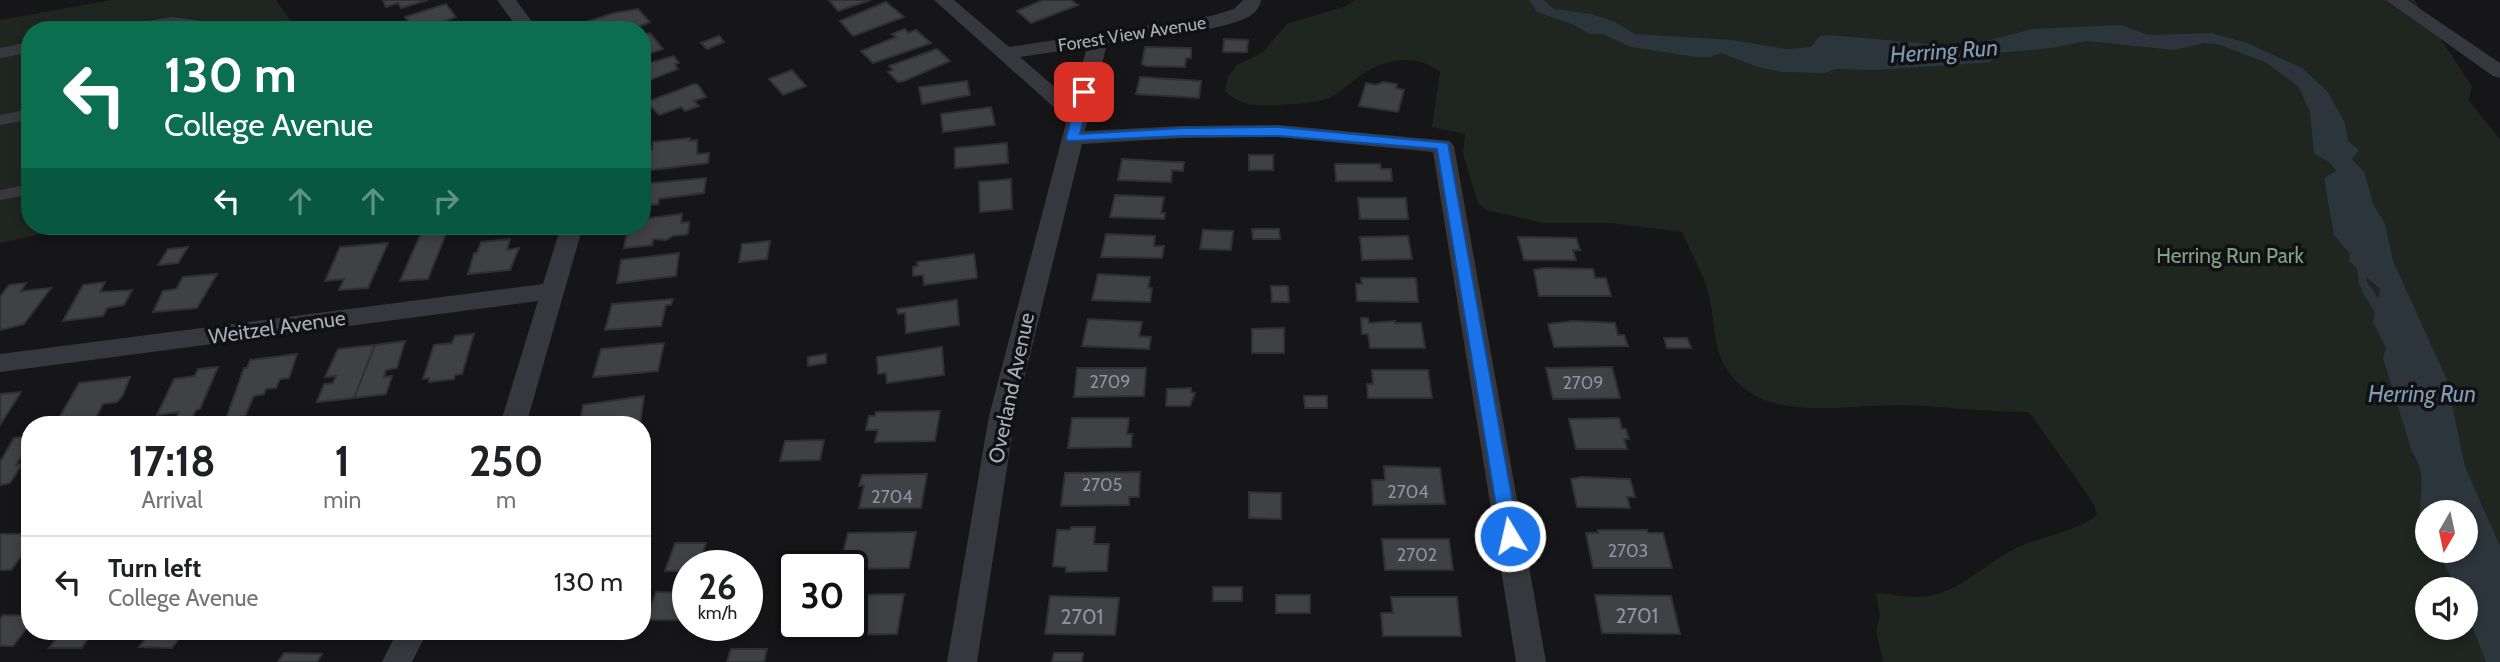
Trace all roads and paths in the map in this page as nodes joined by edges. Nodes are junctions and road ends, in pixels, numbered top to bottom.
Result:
1 (506, 0) edge
2 (943, 0) edge
3 (1252, 0) edge
4 (2395, 0) edge
5 (522, 21) edge
6 (1098, 40) junction
7 (21, 48) edge
8 (0, 52) edge
9 (1004, 54) junction
10 (2500, 72) edge
11 (21, 116) edge
12 (0, 120) edge
13 (1075, 128) junction
14 (21, 192) edge
15 (0, 195) edge
16 (570, 235) edge
17 (554, 291) junction
18 (0, 363) edge
19 (516, 416) edge
20 (408, 640) edge
21 (397, 662) edge
22 (962, 662) edge
23 (1531, 662) edge

1 - 5 street
2 - 9 street
3 - 6 street, Forest View Avenue
4 - 10 street
6 - 9 street, Forest View Avenue
6 - 13 street, Overland Avenue
7 - 8 lane
9 - 13 street
11 - 12 lane
13 - 22 street, Overland Avenue
13 - 23 street
14 - 15 lane
16 - 17 street
17 - 18 street, Weitzel Avenue
17 - 19 street
20 - 21 street

